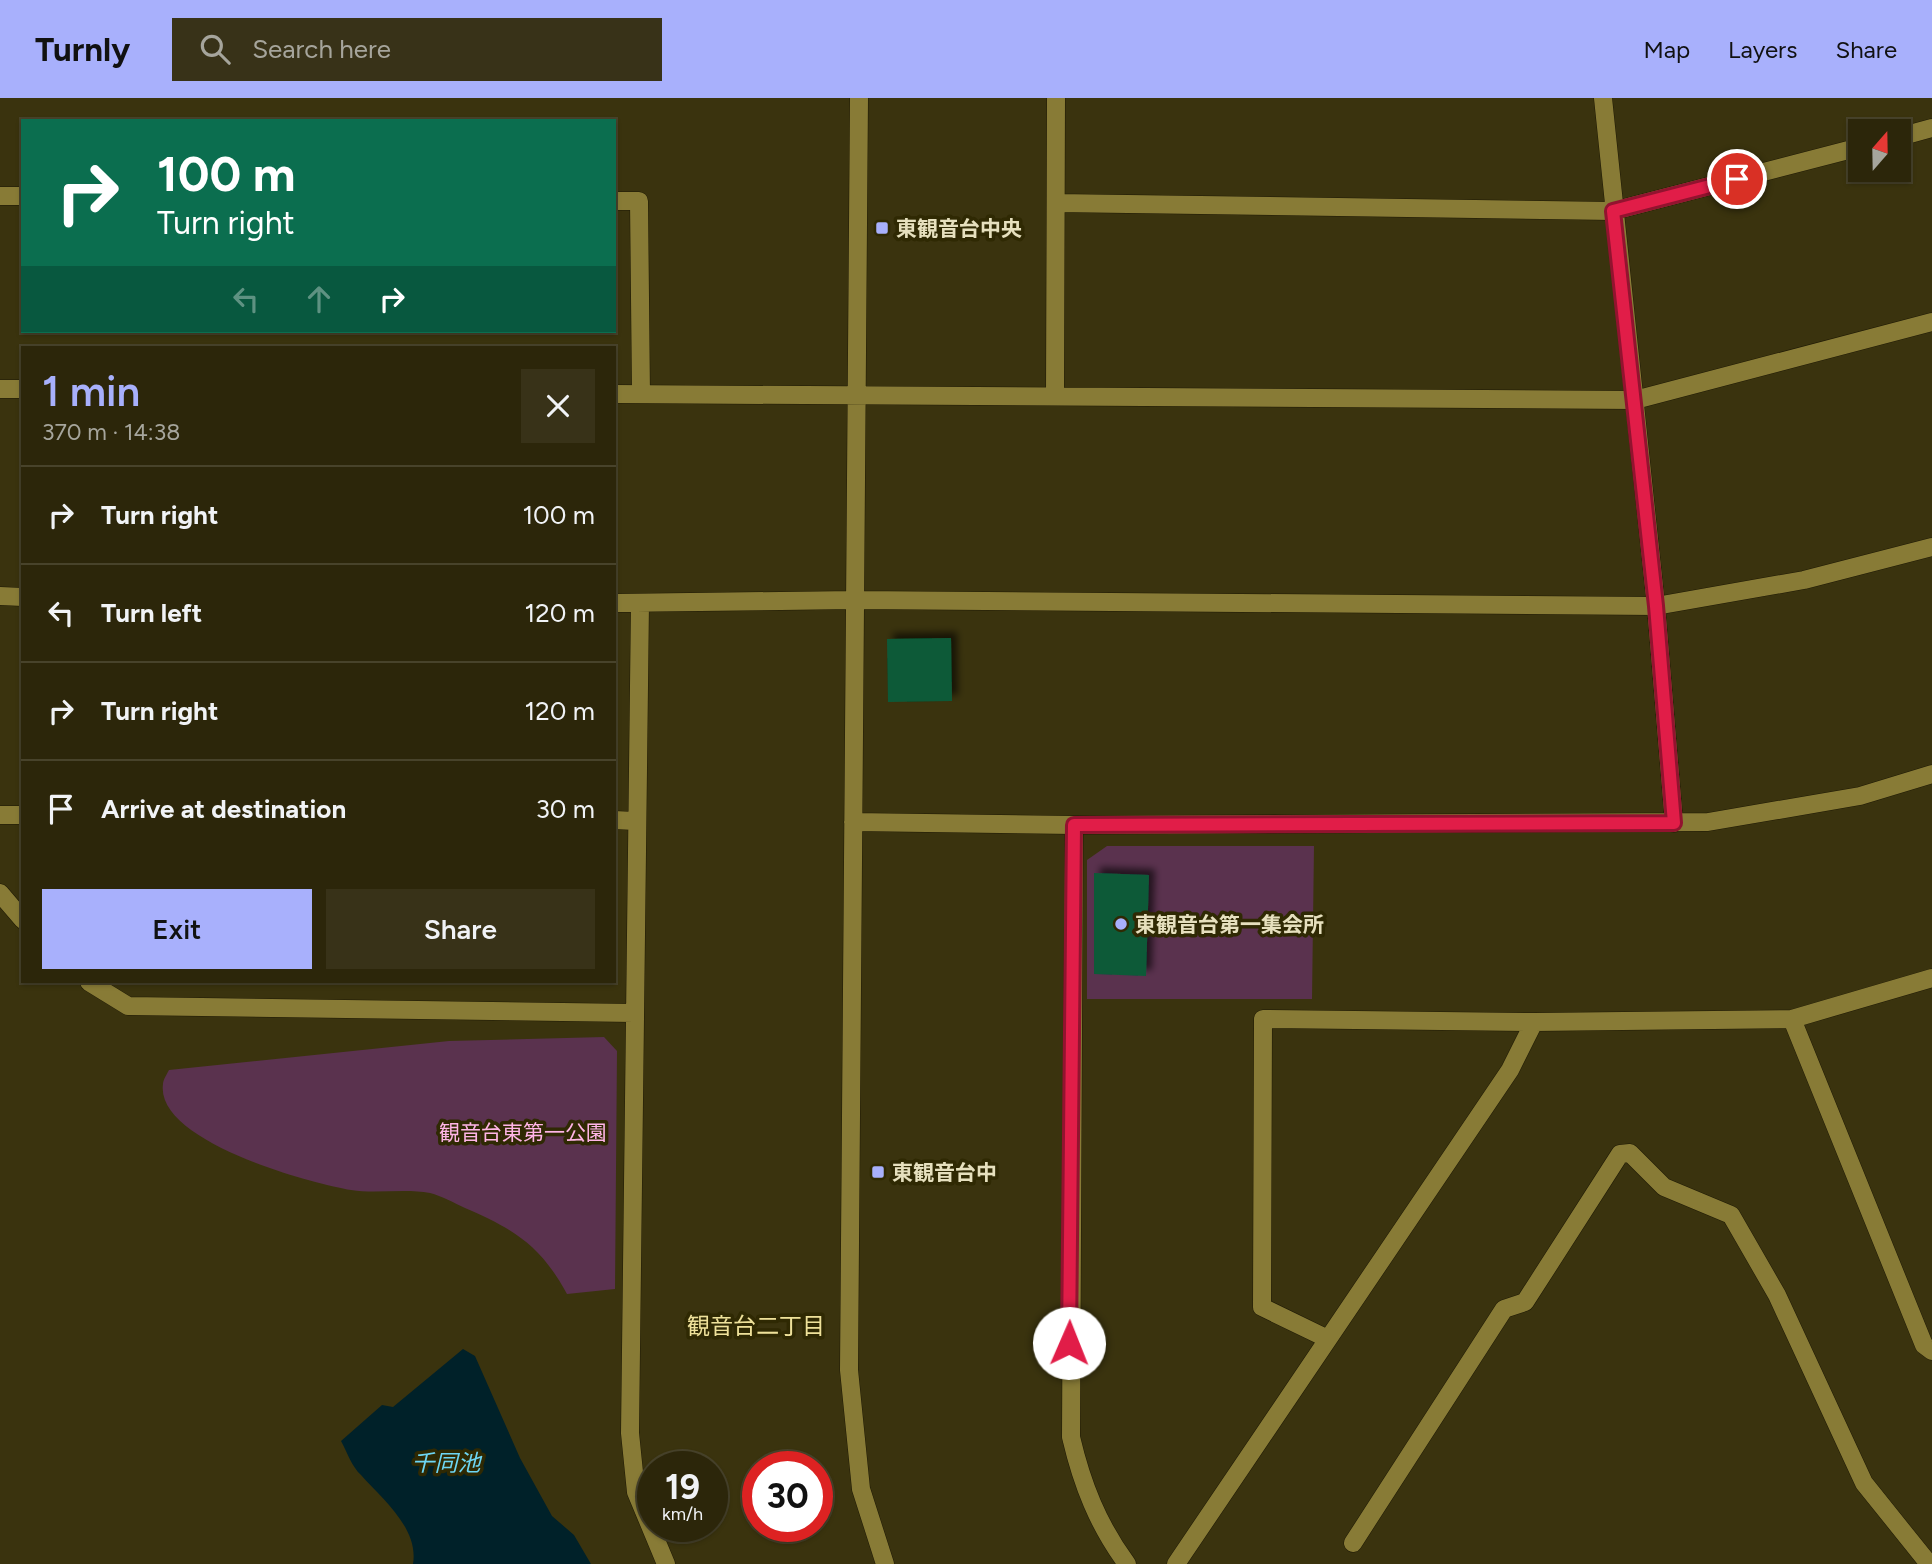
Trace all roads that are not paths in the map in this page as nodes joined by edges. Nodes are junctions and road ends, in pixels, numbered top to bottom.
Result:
1 (859, 98) edge
2 (1056, 98) edge
3 (1603, 98) edge
4 (1932, 128) edge
5 (1911, 134) edge
6 (1848, 150) edge
7 (0, 196) edge
8 (21, 196) edge
9 (616, 201) edge
10 (1056, 203) junction
11 (1613, 211) junction
12 (1932, 322) edge
13 (0, 389) edge
14 (21, 389) edge
15 (616, 394) edge
16 (641, 394) junction
17 (857, 395) junction
18 (1055, 396) junction
19 (1635, 400) junction
20 (1932, 547) edge
21 (0, 596) edge
22 (21, 597) edge
23 (854, 600) junction
24 (616, 603) edge
25 (640, 603) junction
26 (1656, 606) junction
27 (1932, 774) edge
28 (0, 815) edge
29 (21, 815) edge
30 (616, 820) edge
31 (635, 821) junction
32 (853, 822) junction
33 (1674, 823) junction
34 (1074, 825) junction
35 (0, 893) edge
36 (21, 918) edge
37 (1932, 978) edge
38 (91, 983) edge
39 (634, 1013) junction
40 (1792, 1019) junction
41 (1534, 1022) junction
42 (1328, 1339) junction
43 (1932, 1351) edge
44 (1353, 1543) dead end
45 (666, 1564) edge
46 (885, 1564) edge
47 (1127, 1564) edge
48 (1177, 1564) edge
49 (1929, 1564) edge

1 - 17 street
2 - 10 street
3 - 11 street
4 - 5 street
6 - 11 street
7 - 8 street
9 - 16 street
10 - 11 street
10 - 18 street
11 - 19 street
12 - 19 street
13 - 14 street
15 - 16 street
16 - 17 street
17 - 18 street
17 - 23 street
18 - 19 street
19 - 26 street
20 - 26 street
21 - 22 street
23 - 25 street
23 - 26 street
23 - 32 street
24 - 25 street
25 - 31 street
26 - 33 street
27 - 33 street
28 - 29 street
30 - 31 street
31 - 39 street
32 - 34 street
32 - 46 street
33 - 34 street
34 - 47 street
35 - 36 street
37 - 40 street
38 - 39 street
39 - 45 street
40 - 41 street
40 - 43 street
41 - 42 street
41 - 42 street
42 - 48 street
44 - 49 street

